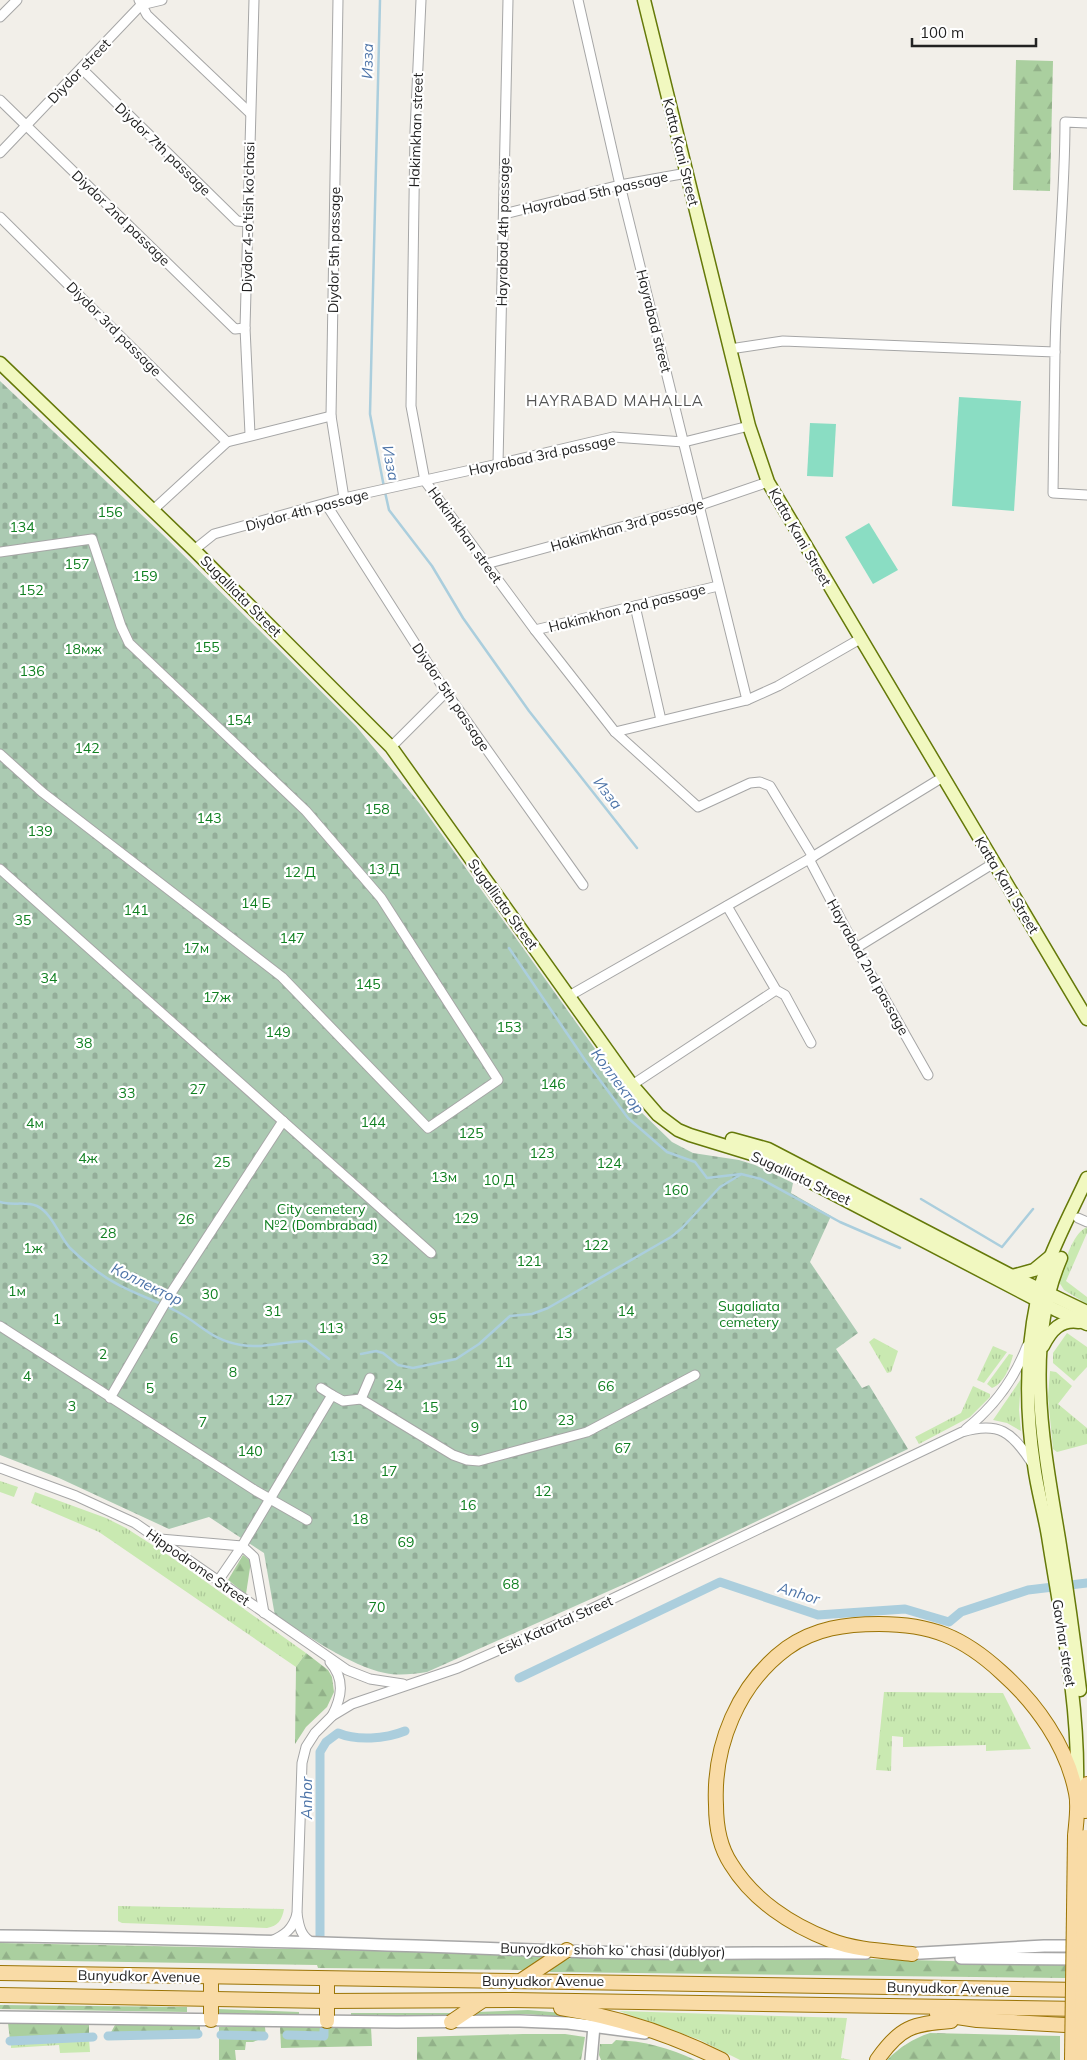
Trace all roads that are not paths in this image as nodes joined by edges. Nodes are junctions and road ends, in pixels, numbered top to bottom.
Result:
1 (17, 0) edge
2 (162, 0) edge
3 (254, 0) edge
4 (338, 0) edge
5 (421, 0) edge
6 (508, 0) edge
7 (578, 0) edge
8 (644, 0) edge
9 (140, 2) edge
10 (0, 17) edge
11 (82, 69) junction
12 (0, 100) edge
13 (250, 112) junction
14 (1087, 123) edge
15 (26, 125) junction
16 (0, 153) edge
17 (687, 174) junction
18 (620, 185) junction
19 (504, 214) junction
20 (0, 217) edge
21 (248, 222) junction
22 (245, 328) junction
23 (730, 349) junction
24 (1055, 352) junction
25 (0, 353) edge
26 (0, 363) edge
27 (331, 416) junction
28 (749, 426) junction
29 (250, 434) junction
30 (227, 442) junction
31 (684, 442) junction
32 (498, 464) junction
33 (425, 481) junction
34 (768, 482) junction
35 (1087, 494) edge
36 (344, 498) junction
37 (326, 504) junction
38 (698, 506) junction
39 (155, 508) junction
40 (196, 548) junction
41 (0, 552) edge
42 (486, 564) junction
43 (718, 586) junction
44 (635, 606) junction
45 (535, 630) junction
46 (860, 638) junction
47 (446, 692) junction
48 (747, 700) junction
49 (661, 720) junction
50 (615, 732) junction
51 (395, 745) junction
52 (0, 754) edge
53 (944, 777) junction
54 (811, 858) junction
55 (994, 863) junction
56 (0, 869) edge
57 (583, 885) dead end
58 (727, 906) junction
59 (856, 948) junction
60 (776, 990) junction
61 (572, 994) junction
62 (1087, 1019) edge
63 (812, 1043) dead end
64 (928, 1074) dead end
65 (635, 1083) junction
66 (283, 1122) junction
67 (1087, 1178) edge
68 (1087, 1196) edge
69 (1082, 1220) edge
70 (431, 1253) dead end
71 (1053, 1254) junction
72 (1012, 1276) junction
73 (1043, 1297) junction
74 (1086, 1320) edge
75 (0, 1326) edge
76 (1032, 1334) junction
77 (1040, 1353) junction
78 (695, 1375) dead end
79 (370, 1378) dead end
80 (321, 1388) dead end
81 (332, 1395) junction
82 (110, 1398) junction
83 (361, 1399) junction
84 (962, 1432) junction
85 (1034, 1466) junction
86 (0, 1468) edge
87 (270, 1499) junction
88 (307, 1520) dead end
89 (159, 1539) junction
90 (242, 1546) junction
91 (1059, 1575) junction
92 (218, 1580) junction
93 (264, 1613) junction
94 (319, 1652) junction
95 (416, 1683) junction
96 (332, 1716) junction
97 (1083, 1792) edge
98 (1080, 1836) junction
99 (298, 1914) junction
100 (0, 1936) edge
101 (269, 1942) junction
102 (315, 1944) junction
103 (1087, 1946) edge
104 (567, 1950) junction
105 (912, 1954) junction
106 (1087, 1959) edge
107 (0, 1973) edge
108 (211, 1977) junction
109 (327, 1979) junction
110 (522, 1980) junction
111 (1087, 1990) edge
112 (0, 1995) edge
113 (212, 2000) junction
114 (514, 2000) junction
115 (327, 2001) junction
116 (482, 2001) junction
117 (880, 2006) junction
118 (1087, 2009) edge
119 (0, 2017) edge
120 (211, 2020) junction
121 (977, 2020) junction
122 (327, 2021) junction
123 (451, 2022) junction
124 (594, 2026) junction
125 (1087, 2026) edge
126 (664, 2036) junction
127 (591, 2060) edge
128 (722, 2060) edge
129 (877, 2060) edge
130 (1072, 2060) edge
131 (1082, 2060) edge

1 - 10 street
2 - 9 street
3 - 13 street, Diydor 4-o'tish ko'chasi
4 - 27 street, Diydor 5th passage
5 - 33 street, Hakimkhаn street
6 - 19 street, Hayrabad 4th passage
7 - 18 street, Hayrabad street
8 - 17 main road, Katta Kani Street
9 - 11 street, Diydor street
9 - 13 street
11 - 15 street, Diydor street
11 - 21 street, Diydor 7th passage
12 - 15 street, Diydor 2nd passage
13 - 21 street, Diydor 4-o'tish ko'chasi
14 - 24 street
15 - 16 street, Diydor street
15 - 22 street, Diydor 2nd passage
17 - 18 street, Hayrabad 5th passage
17 - 23 main road, Katta Kani Street
18 - 19 street, Hayrabad 5th passage
18 - 31 street, Hayrabad street
19 - 32 street, Hayrabad 4th passage
20 - 30 street, Diydor 3rd passage
21 - 22 street, Diydor 4-o'tish ko'chasi
22 - 29 street, Diydor 4-o'tish ko'chasi
23 - 24 street
23 - 28 main road, Katta Kani Street
24 - 35 street
25 - 39 main road, Sugalliata Street
26 - 39 main road, Sugalliata Street
27 - 29 street
27 - 36 street, Diydor 5th passage
28 - 31 street, Hayrabad 3rd passage
28 - 34 main road, Katta Kani Street
29 - 30 street
30 - 39 street
31 - 32 street, Hayrabad 3rd passage
31 - 38 street, Hayrabad street
32 - 33 street, Hayrabad 3rd passage
33 - 36 street, Diydor 4th passage
33 - 42 street, Hakimkhаn street
34 - 38 street, Hakimkhаn 3rd passage
34 - 46 main road, Katta Kani Street
36 - 37 street, Diydor 4th passage
37 - 40 street, Diydor 4th passage
37 - 47 street, Diydor 5th passage
38 - 42 street, Hakimkhаn 3rd passage
38 - 43 street, Hayrabad street
39 - 40 main road, Sugalliata Street
40 - 51 main road, Sugalliata Street
41 - 52 street
42 - 45 street, Hakimkhаn street
43 - 44 street, Hakimkhon 2nd passage
43 - 48 street, Hayrabad street
44 - 45 street, Hakimkhon 2nd passage
44 - 49 street
45 - 50 street, Hakimkhаn street
46 - 48 street
46 - 53 main road, Katta Kani Street
47 - 51 street
47 - 57 street, Diydor 5th passage
48 - 49 street
49 - 50 street
50 - 54 street, Hakimkhаn street
51 - 61 main road, Sugalliata Street
53 - 54 street
53 - 55 main road, Katta Kani Street
54 - 58 street
54 - 59 street, Hayrаbаd 2nd passage
55 - 59 street
55 - 62 main road, Katta Kani Street
56 - 66 street
58 - 60 street
58 - 61 street
59 - 64 street, Hayrаbаd 2nd passage
60 - 63 street
60 - 65 street
61 - 65 main road, Sugalliata Street
65 - 72 main road, Sugalliata Street
65 - 73 main road, Sugalliata Street
66 - 70 street
66 - 82 street
67 - 71 main road
68 - 69 main road
69 - 73 main road
71 - 72 main road
71 - 73 main road
72 - 73 main road, Sugalliata Street
73 - 74 main road, Sugalliata Street
73 - 76 main road, Gavhar street
73 - 77 main road, Gavhar street
74 - 77 main road
75 - 82 street
76 - 84 street, Eski Katartal Street
76 - 85 main road, Gavhar street
77 - 91 main road, Gavhar street
78 - 83 street
79 - 83 street
80 - 81 street
81 - 83 street
81 - 87 street
82 - 87 street
84 - 85 street, Eski Katartal Street
84 - 95 street, Eski Katartal Street
85 - 91 main road, Gavhar street
86 - 89 street, Hippodrome Street
87 - 88 street
87 - 90 street
89 - 90 street
89 - 92 street, Hippodrome Street
90 - 92 street
90 - 93 street
91 - 97 main road, Gavhar street
92 - 93 street, Hippodrome Street
93 - 94 street, Hippodrome Street
94 - 95 street
94 - 96 street, Hippodrome Street
95 - 96 street, Eski Katartal Street
96 - 99 street, Eski Katartal Street
97 - 98 main road, Gavhar street
97 - 105 main road
98 - 130 main road, Gavhar street, bridge
98 - 131 main road, Gavhar street, bridge
99 - 101 street
99 - 102 street, Eski Katartal Street
100 - 101 street
101 - 102 street
102 - 104 street, Bunyodkor shoh koʻchasi (dublyor)
103 - 105 street, Bunyodkor shoh koʻchasi (dublyor)
104 - 105 street, Bunyodkor shoh koʻchasi (dublyor)
104 - 110 main road
105 - 106 street, Bunyodkor shoh koʻchasi (dublyor)
107 - 108 main road, Bunyudkor Avenue
108 - 109 main road, Bunyudkor Avenue
108 - 113 main road
109 - 110 main road, Bunyudkor Avenue
109 - 115 main road
110 - 111 main road, Bunyudkor Avenue
112 - 113 main road, Bunyudkor Avenue
113 - 115 main road, Bunyudkor Avenue
113 - 120 main road
114 - 116 main road, Bunyudkor Avenue
114 - 117 main road, Bunyudkor Avenue
114 - 126 main road
115 - 116 main road, Bunyudkor Avenue
115 - 122 main road
116 - 123 main road
117 - 118 main road, Bunyudkor Avenue
117 - 121 main road
119 - 120 street
120 - 122 street
121 - 125 main road
121 - 129 main road
122 - 123 street
123 - 124 street
124 - 126 street
124 - 127 street
126 - 128 main road

